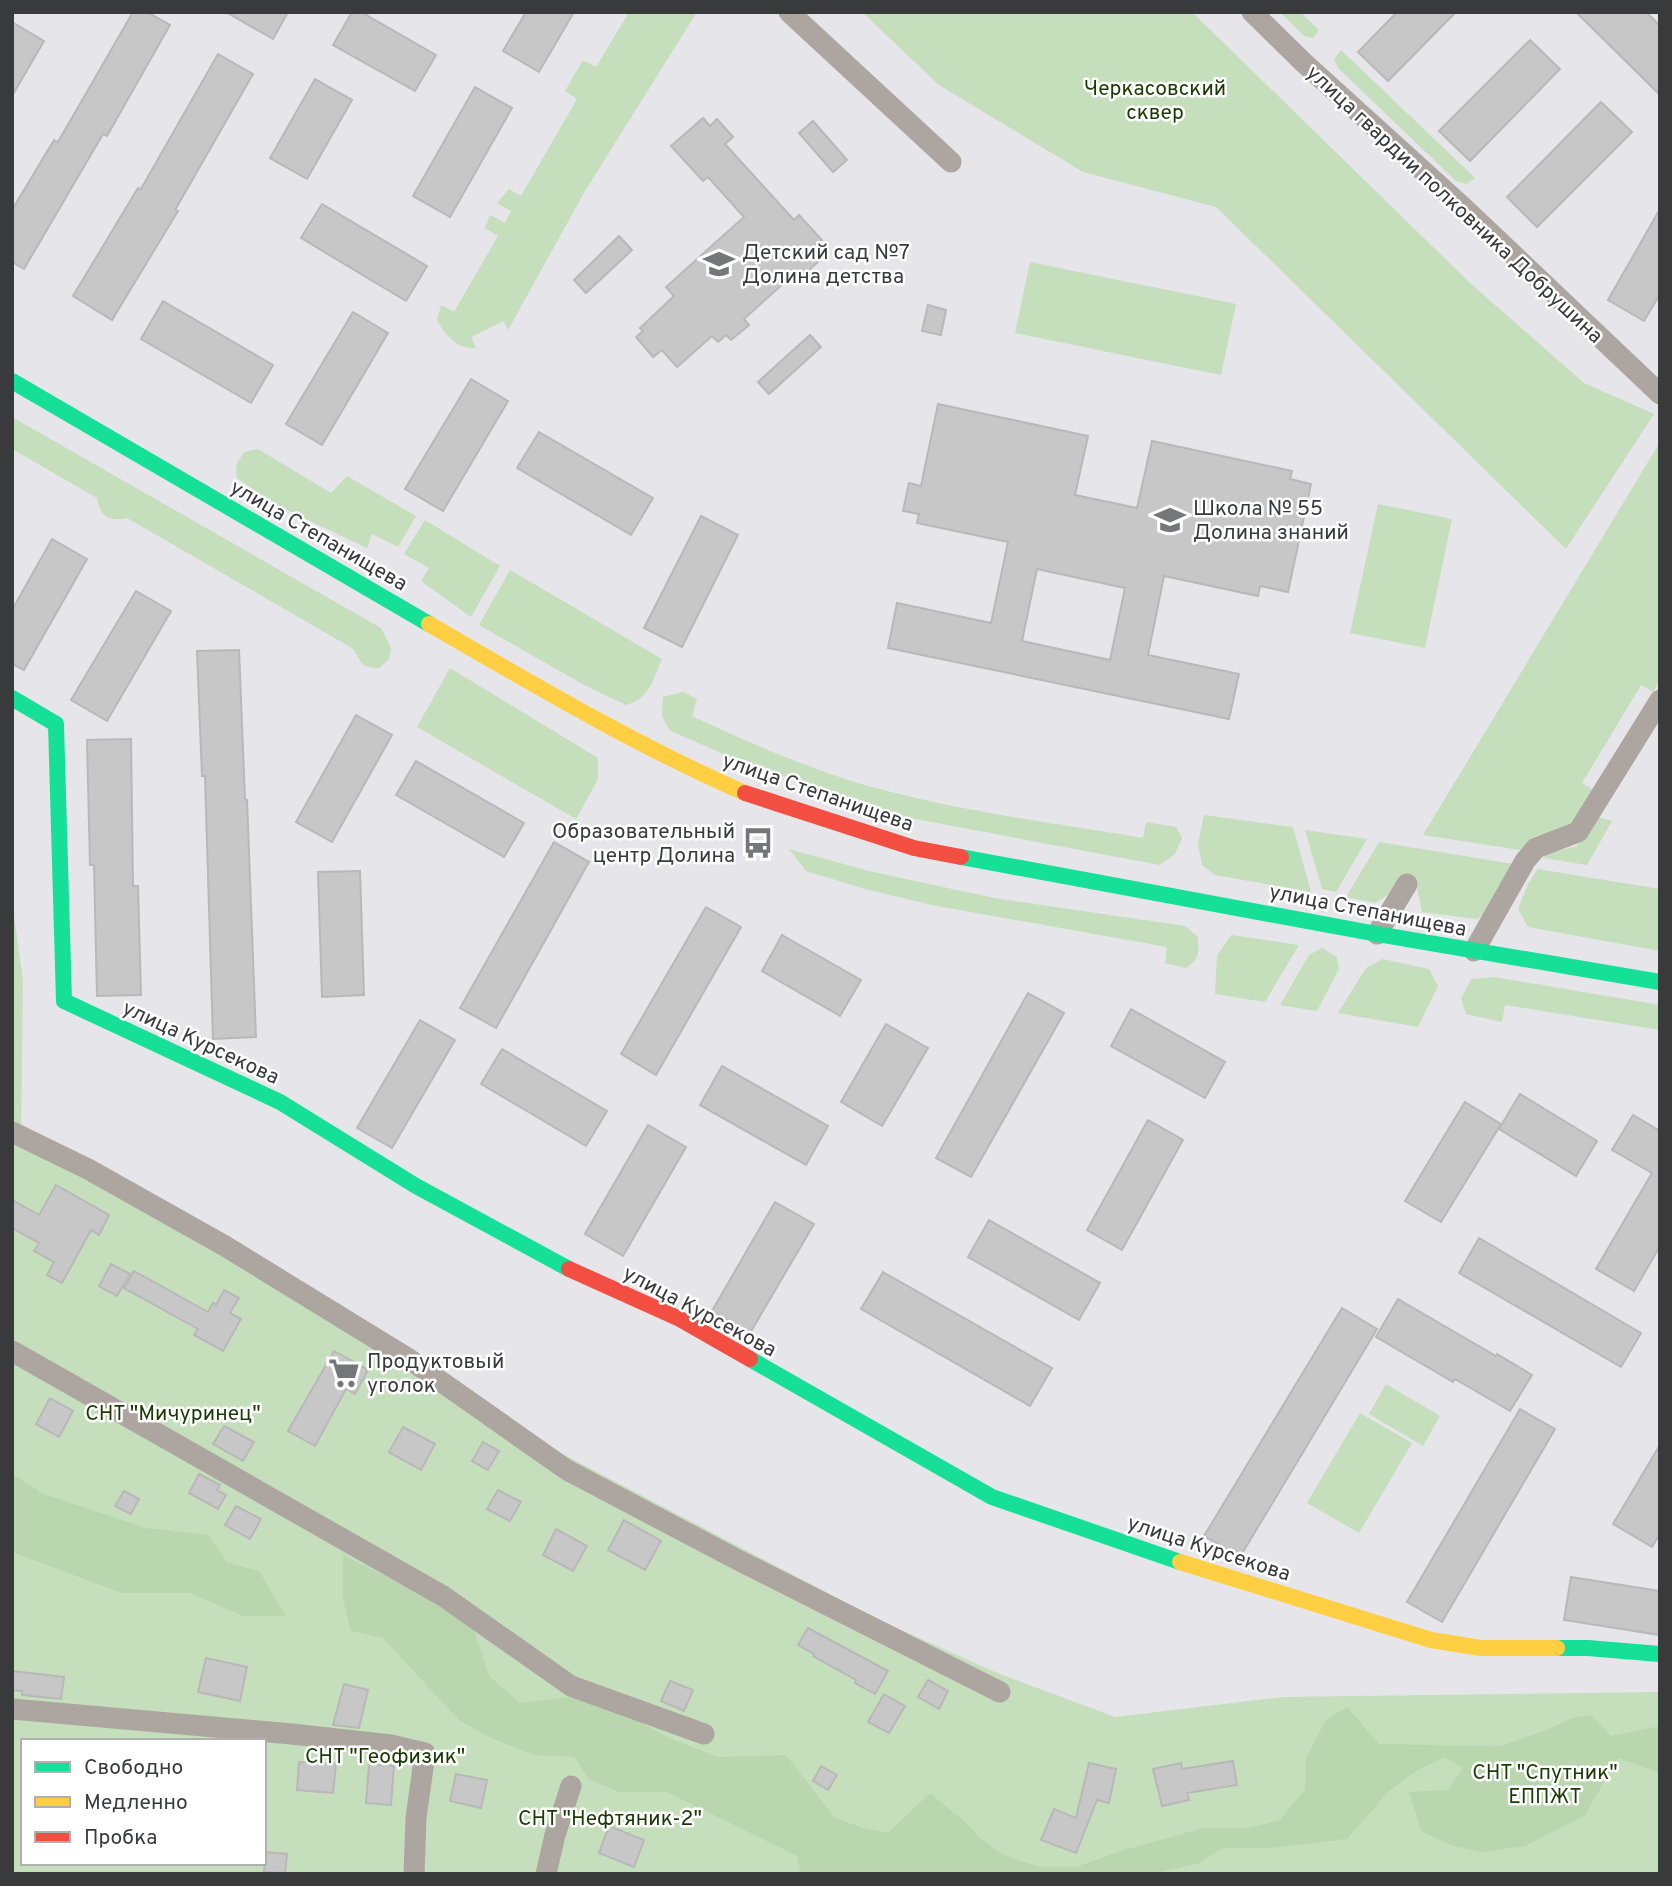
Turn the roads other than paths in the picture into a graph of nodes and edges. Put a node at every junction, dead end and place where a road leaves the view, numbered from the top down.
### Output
1 (789, 12) edge
2 (1252, 12) edge
3 (951, 162) dead end
4 (12, 381) edge
5 (1660, 394) edge
6 (12, 698) edge
7 (1660, 699) edge
8 (1407, 884) dead end
9 (1377, 934) junction
10 (1474, 951) junction
11 (1660, 982) edge
12 (12, 1132) edge
13 (12, 1351) edge
14 (1660, 1654) edge
15 (1000, 1692) dead end
16 (12, 1709) edge
17 (704, 1734) dead end
18 (571, 1786) dead end
19 (414, 1874) edge
20 (546, 1874) edge

1 - 3 street
2 - 5 street, улица гвардии полковника Добрушина
4 - 9 street, улица Степанищева
6 - 14 street, улица Курсекова
7 - 10 street
8 - 9 street
9 - 10 street, улица Степанищева
10 - 11 street, улица Степанищева
12 - 15 street
13 - 17 street
16 - 19 street
18 - 20 street

